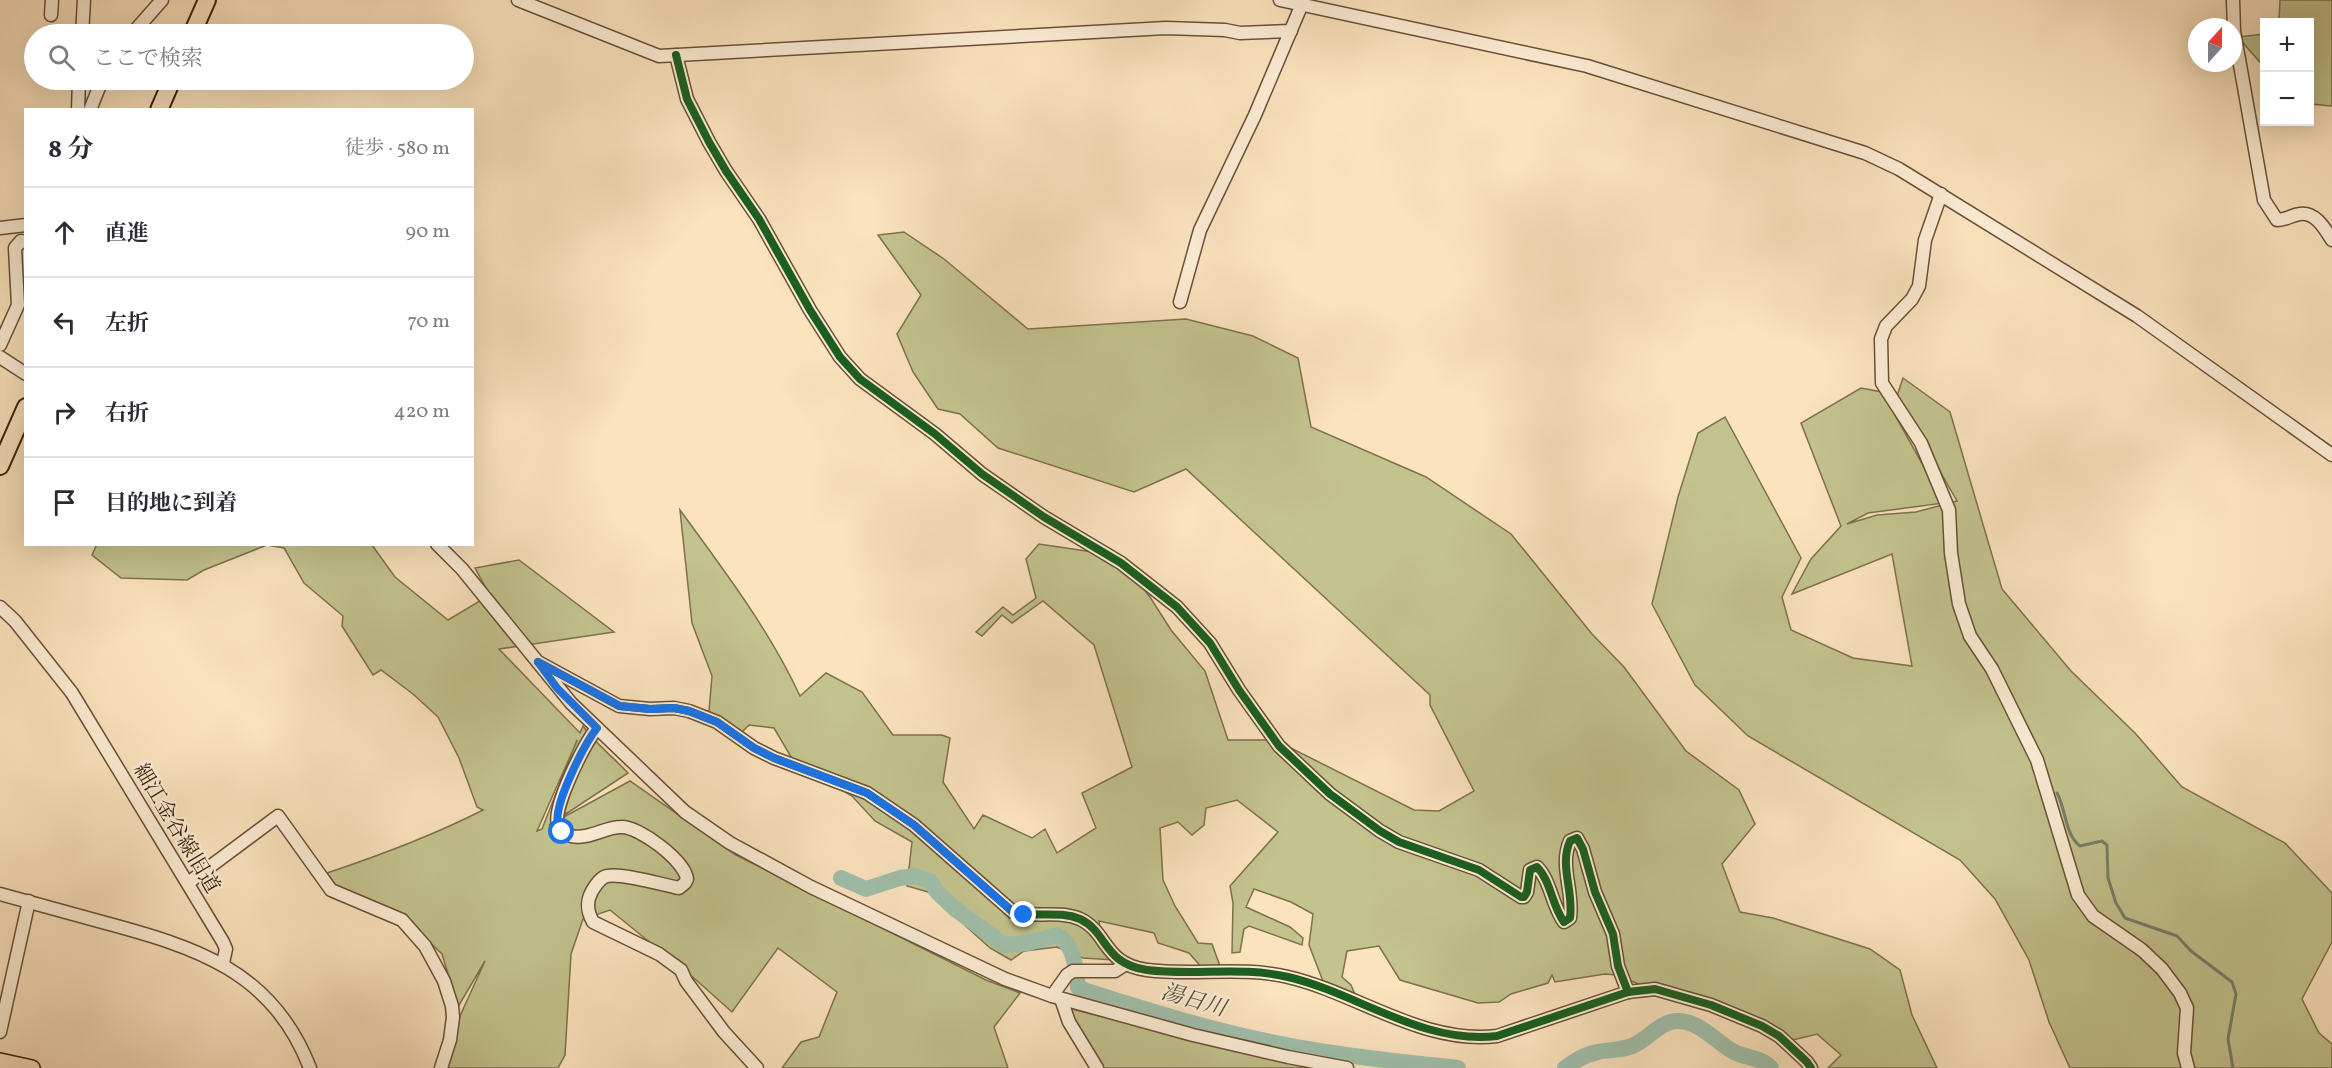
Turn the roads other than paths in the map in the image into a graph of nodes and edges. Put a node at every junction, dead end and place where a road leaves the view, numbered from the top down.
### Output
1 (52, 0) edge
2 (84, 0) edge
3 (162, 0) edge
4 (207, 0) edge
5 (518, 0) edge
6 (1280, 0) edge
7 (2233, 0) edge
8 (1302, 4) junction
9 (51, 15) dead end
10 (83, 24) edge
11 (141, 24) edge
12 (196, 24) edge
13 (1291, 31) junction
14 (676, 55) junction
15 (79, 90) edge
16 (98, 90) edge
17 (168, 90) edge
18 (78, 108) edge
19 (91, 108) edge
20 (160, 108) edge
21 (1941, 194) junction
22 (24, 225) edge
23 (0, 228) edge
24 (2332, 240) edge
25 (24, 242) edge
26 (1180, 302) dead end
27 (22, 308) edge
28 (0, 345) edge
29 (0, 357) edge
30 (24, 373) edge
31 (24, 411) edge
32 (2332, 454) edge
33 (0, 465) edge
34 (439, 546) edge
35 (0, 607) edge
36 (538, 662) junction
37 (597, 728) junction
38 (188, 883) junction
39 (0, 894) edge
40 (29, 901) junction
41 (223, 963) junction
42 (1126, 964) junction
43 (1628, 992) junction
44 (1057, 997) junction
45 (0, 1032) edge
46 (0, 1061) edge
47 (32, 1068) edge
48 (310, 1068) edge
49 (441, 1068) edge
50 (757, 1068) edge
51 (1097, 1068) edge
52 (1347, 1068) edge
53 (1811, 1068) edge
54 (2188, 1068) edge

1 - 9 street
2 - 10 street
3 - 11 street
4 - 12 highway
5 - 14 street
6 - 8 street
7 - 24 street
8 - 13 street
8 - 21 street
13 - 14 street
13 - 26 street
14 - 43 street
15 - 18 street
16 - 19 street
17 - 20 highway
21 - 32 street
21 - 54 street
22 - 23 street
25 - 27 street
27 - 28 street
29 - 30 street
31 - 33 highway
34 - 36 street
35 - 38 street, 細江金谷線旧道
36 - 37 street
36 - 42 street
37 - 44 street
37 - 50 street
38 - 41 street, 細江金谷線旧道
38 - 49 street
39 - 40 street
40 - 41 street
40 - 45 street
41 - 48 street
42 - 43 street
42 - 44 street
43 - 53 street
44 - 51 street
44 - 52 street
46 - 47 main road

